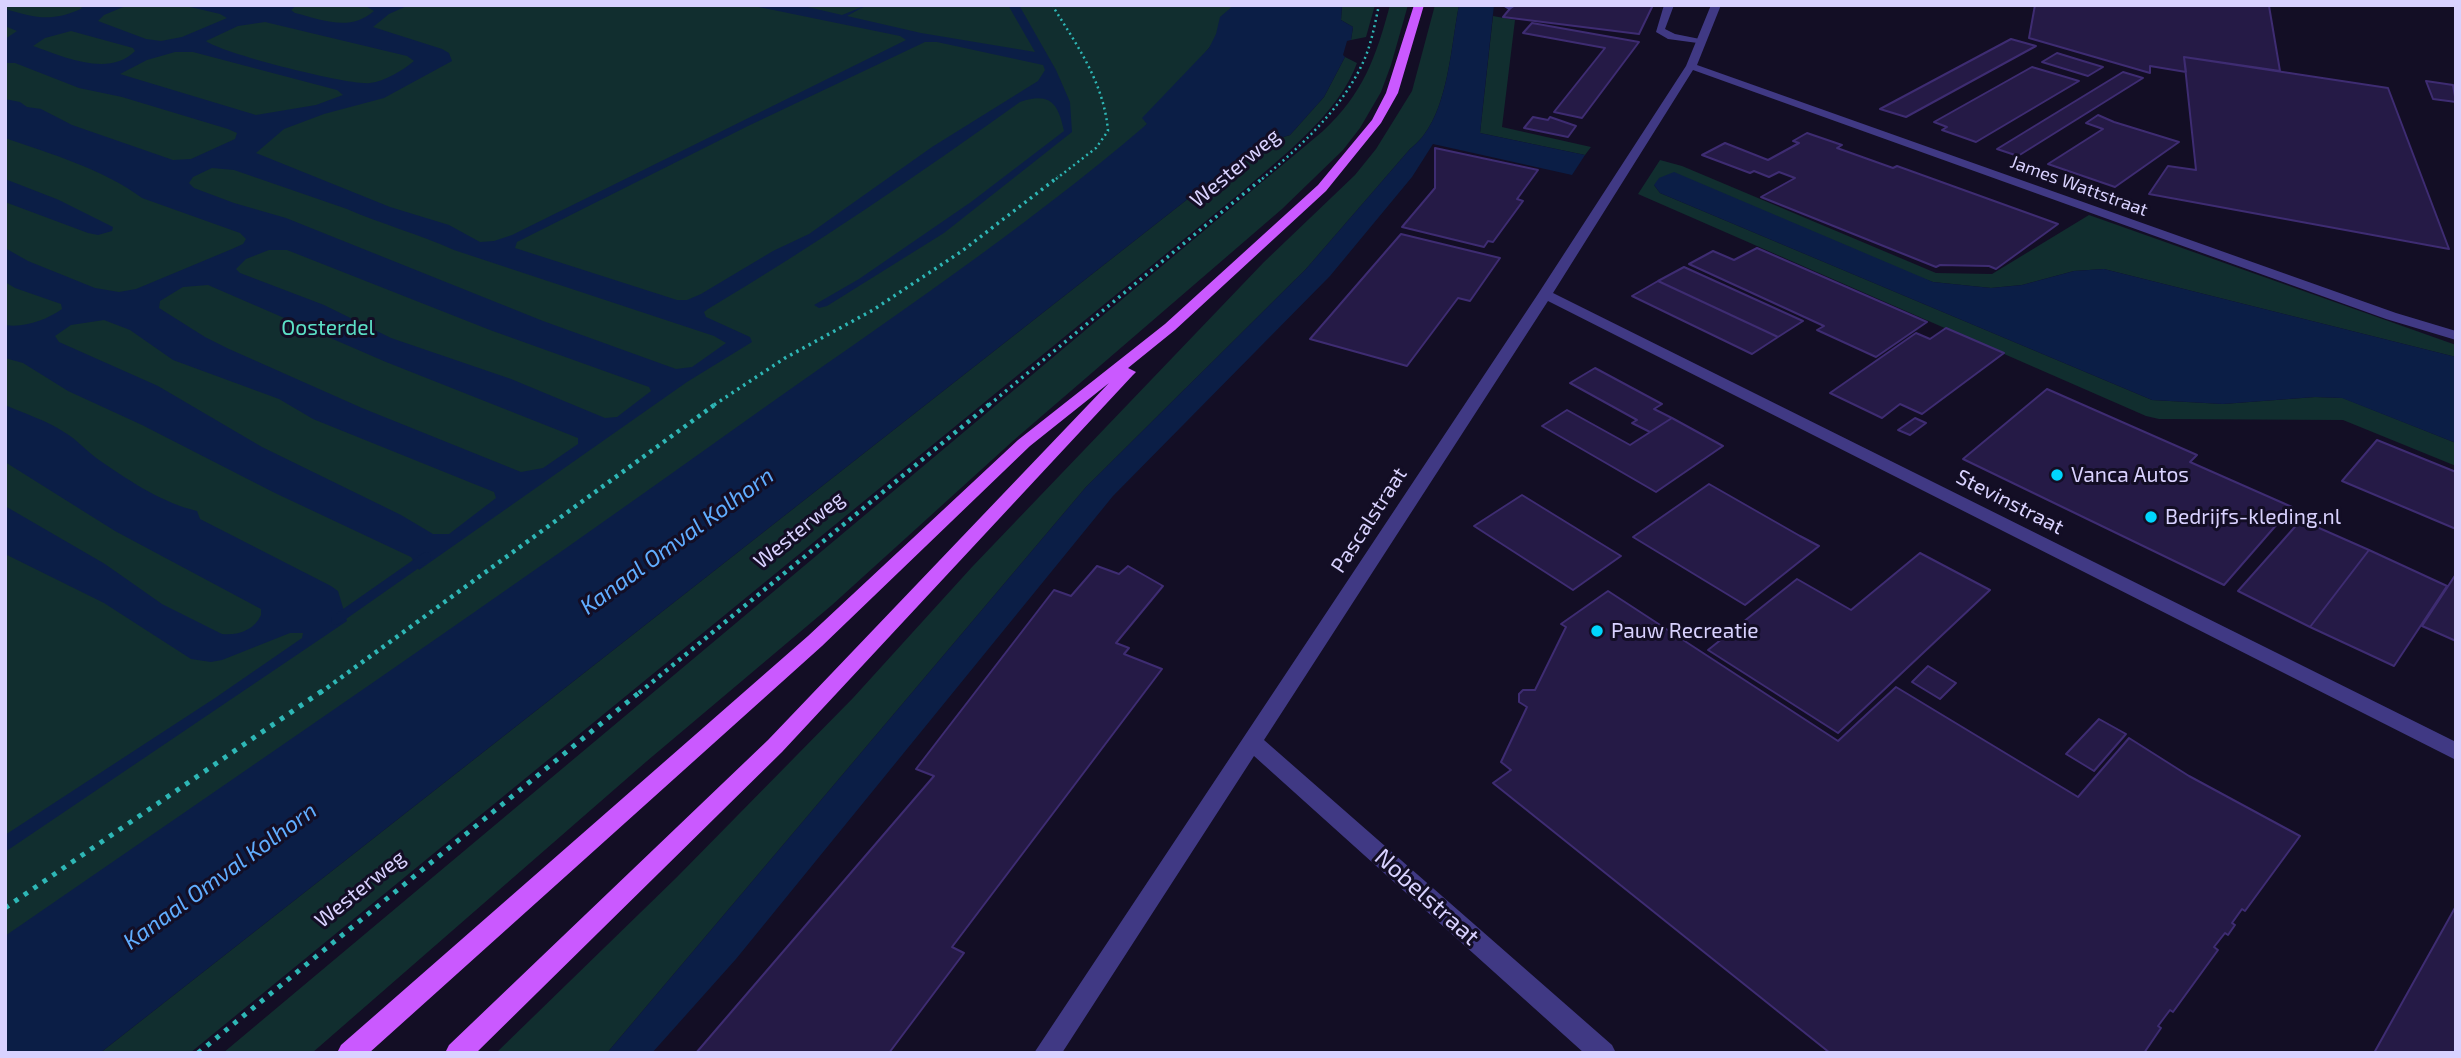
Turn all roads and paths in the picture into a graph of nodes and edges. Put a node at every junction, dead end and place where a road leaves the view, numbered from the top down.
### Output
1 (1052, 5) edge
2 (1379, 5) edge
3 (1419, 5) edge
4 (1669, 5) edge
5 (1716, 5) edge
6 (1700, 42) junction
7 (1691, 66) junction
8 (1545, 294) junction
9 (1170, 327) junction
10 (2456, 336) edge
11 (1251, 741) junction
12 (2456, 751) edge
13 (5, 908) edge
14 (198, 1053) edge
15 (350, 1053) edge
16 (458, 1053) edge
17 (1047, 1053) edge
18 (1602, 1053) edge

1 - 13 path
2 - 14 path, Westerweg
3 - 9 main road
4 - 6 street
5 - 6 street, Pascalstraat
6 - 7 street, Pascalstraat
7 - 8 street, Pascalstraat
7 - 10 street, James Wattstraat
8 - 11 street, Pascalstraat
8 - 12 street, Stevinstraat
9 - 15 main road
9 - 16 main road
11 - 17 street, Pascalstraat
11 - 18 street, Nobelstraat

